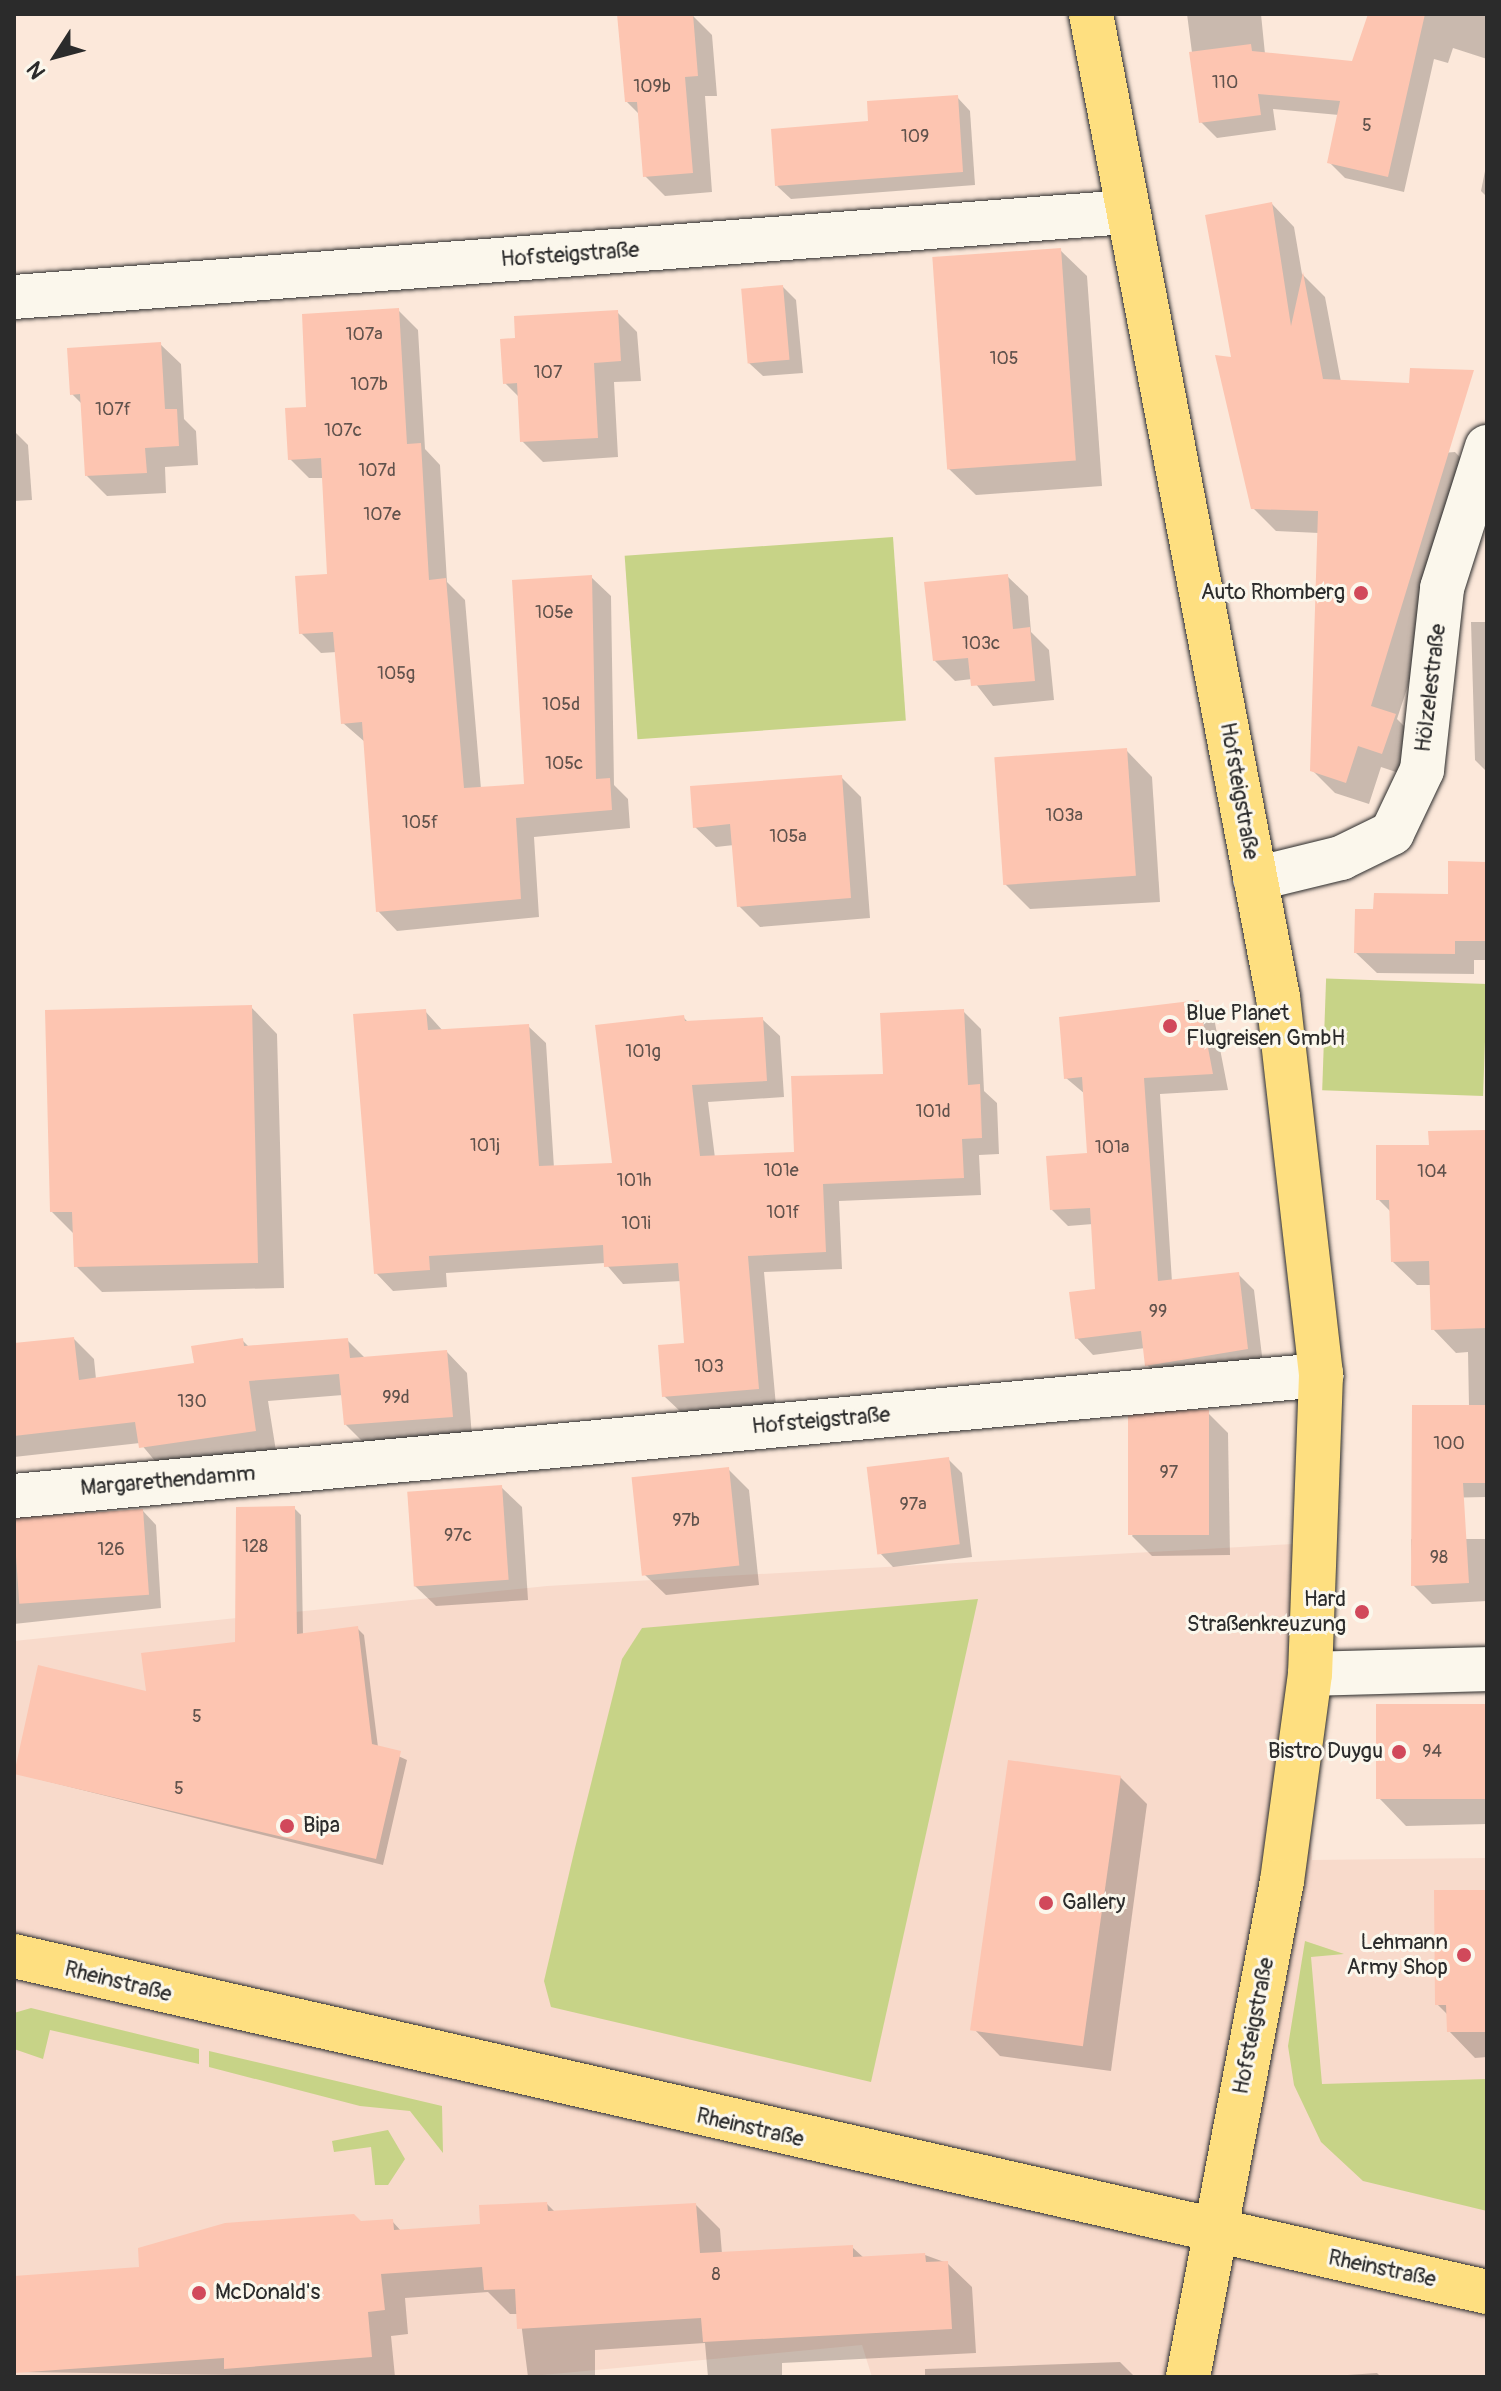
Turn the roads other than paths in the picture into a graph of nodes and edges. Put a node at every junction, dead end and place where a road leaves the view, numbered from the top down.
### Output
1 (1091, 14) edge
2 (1126, 212) junction
3 (14, 297) edge
4 (1487, 447) edge
5 (1255, 879) junction
6 (1321, 1375) junction
7 (321, 1466) joint
8 (14, 1496) edge
9 (1487, 1669) edge
10 (1310, 1674) junction
11 (14, 1956) edge
12 (1215, 2234) junction
13 (1487, 2292) edge
14 (1188, 2377) edge

1 - 2 main road, Hofsteigstraße
2 - 3 street, Hofsteigstraße
2 - 5 main road, Hofsteigstraße
4 - 5 street, Hölzelestraße
5 - 6 main road, Hofsteigstraße
6 - 7 street, Hofsteigstraße
6 - 10 main road, Hofsteigstraße
7 - 8 street, Margarethendamm
9 - 10 street
10 - 12 main road, Hofsteigstraße
11 - 12 main road, Rheinstraße
12 - 13 main road, Rheinstraße
12 - 14 main road, Hofsteigstraße

